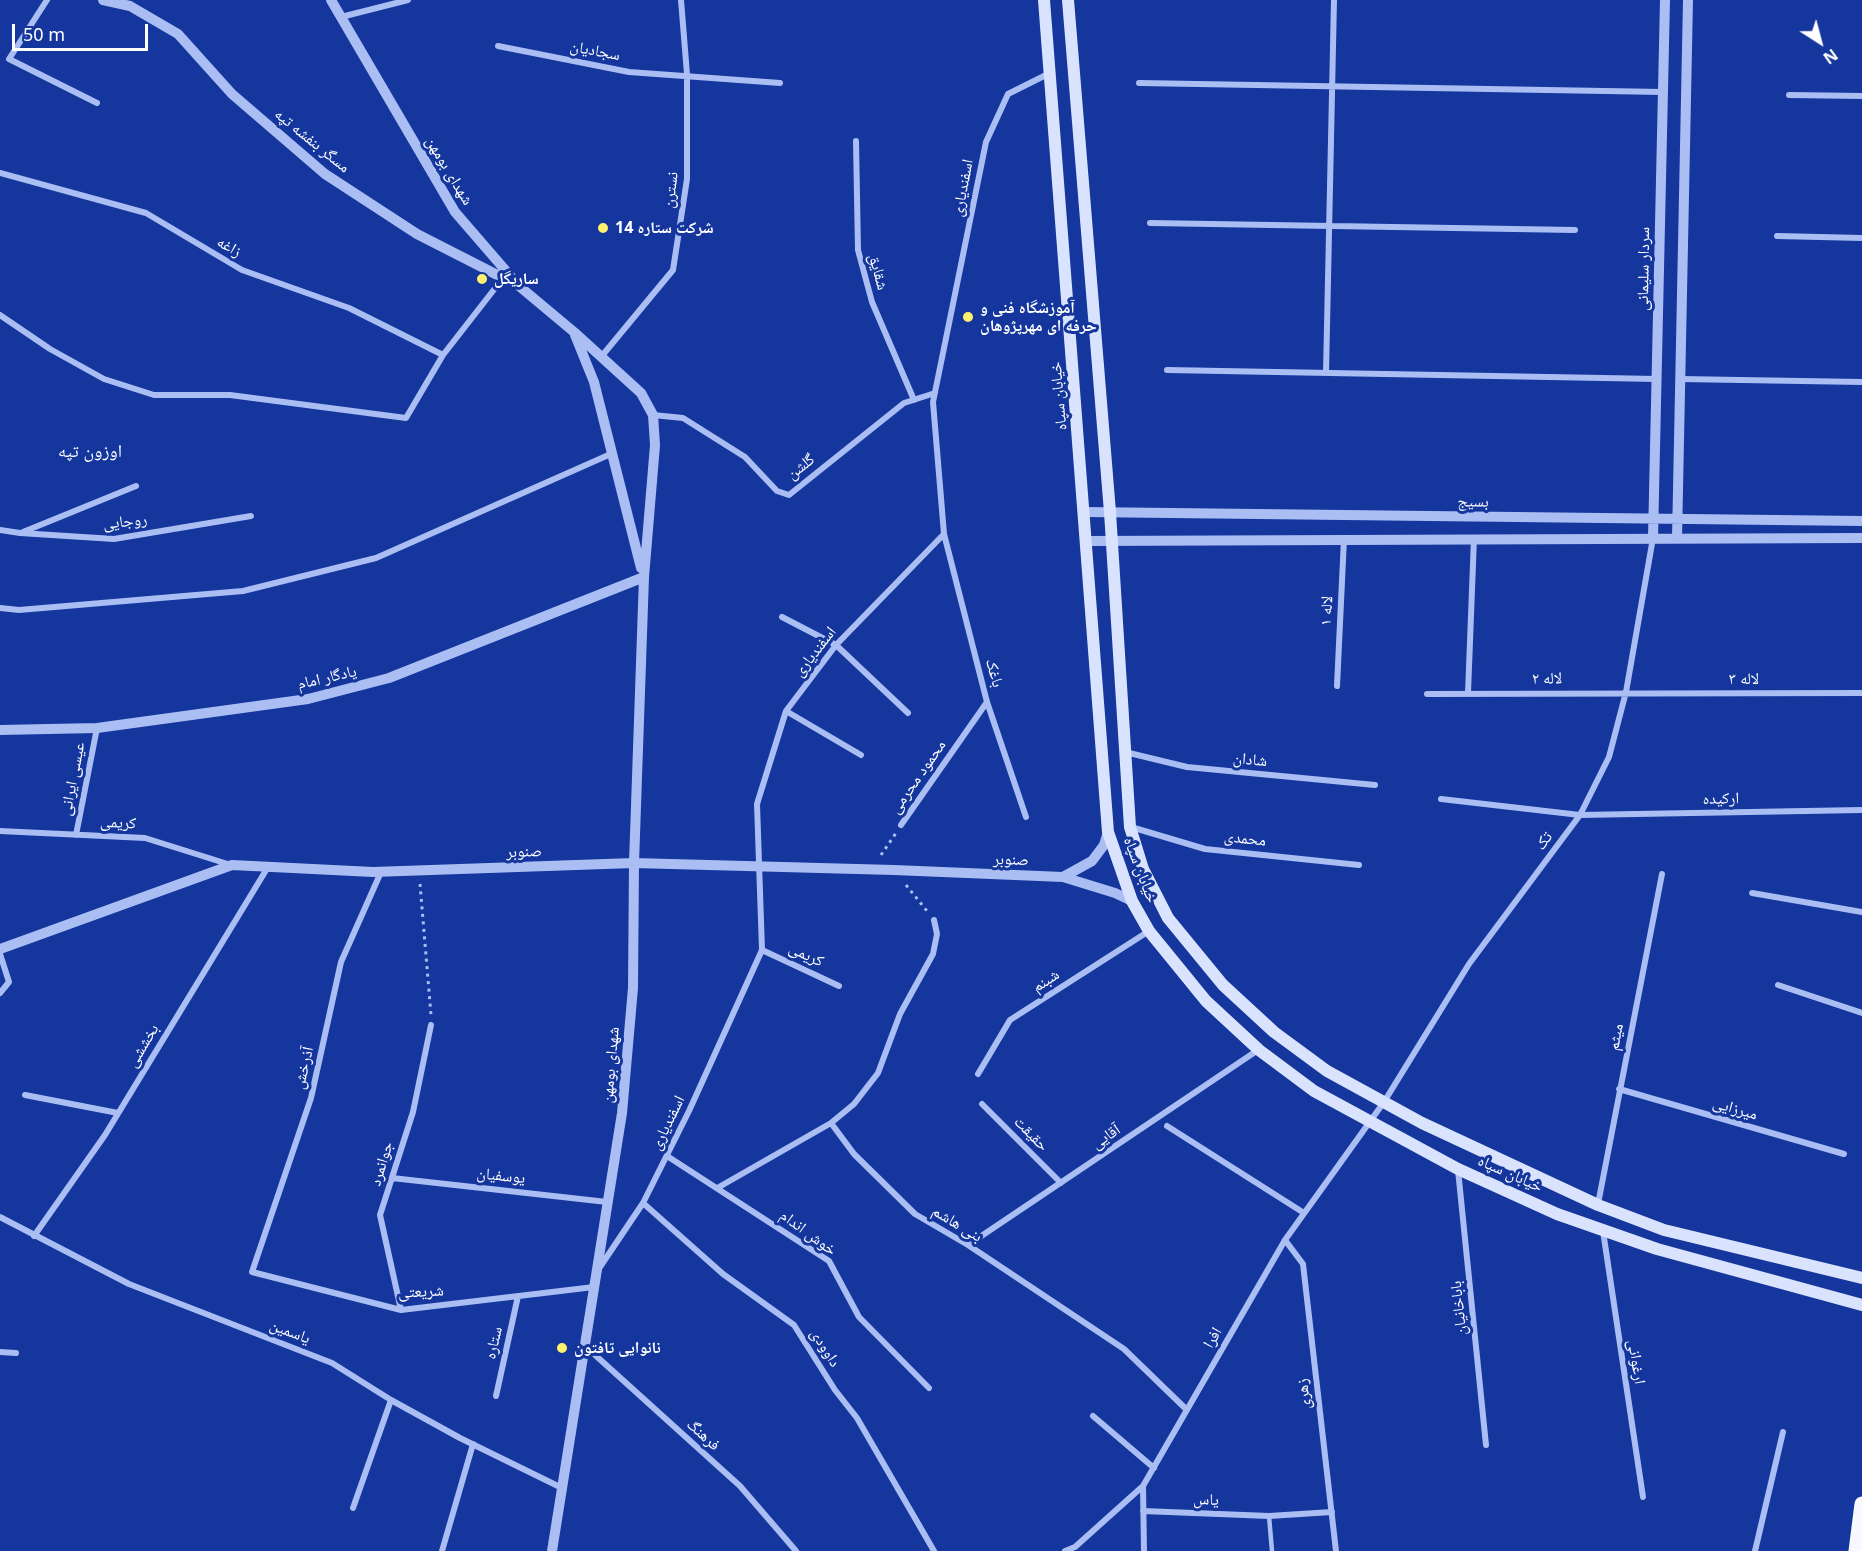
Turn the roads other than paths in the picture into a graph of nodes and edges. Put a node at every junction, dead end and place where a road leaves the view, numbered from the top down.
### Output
1 (47, 0) edge
2 (103, 0) edge
3 (331, 0) edge
4 (408, 0) edge
5 (681, 0) edge
6 (1044, 0) edge
7 (1068, 0) edge
8 (1334, 0) edge
9 (1665, 0) edge
10 (1688, 0) edge
11 (341, 17) junction
12 (498, 46) dead end
13 (687, 74) junction
14 (1050, 74) junction
15 (780, 83) dead end
16 (1139, 83) dead end
17 (1332, 86) junction
18 (1663, 92) junction
19 (1789, 95) dead end
20 (1862, 96) edge
21 (97, 103) dead end
22 (856, 141) dead end
23 (0, 173) edge
24 (1150, 223) dead end
25 (1329, 226) junction
26 (1575, 230) dead end
27 (1777, 236) dead end
28 (1862, 238) edge
29 (503, 278) junction
30 (519, 286) junction
31 (0, 315) edge
32 (574, 332) junction
33 (443, 355) junction
34 (601, 357) junction
35 (1167, 370) dead end
36 (1326, 373) junction
37 (1657, 379) junction
38 (1680, 379) junction
39 (1862, 382) edge
40 (935, 393) junction
41 (914, 400) junction
42 (653, 415) junction
43 (613, 452) junction
44 (136, 486) dead end
45 (1084, 512) junction
46 (1110, 512) junction
47 (251, 516) dead end
48 (1654, 519) junction
49 (1677, 520) junction
50 (1862, 521) edge
51 (0, 530) edge
52 (20, 533) junction
53 (944, 534) junction
54 (1344, 538) junction
55 (1474, 538) junction
56 (1653, 538) junction
57 (1677, 538) junction
58 (1862, 538) edge
59 (1111, 539) junction
60 (1088, 541) junction
61 (644, 577) junction
62 (0, 608) edge
63 (782, 617) dead end
64 (836, 645) junction
65 (1338, 686) dead end
66 (1626, 692) junction
67 (1468, 693) junction
68 (1862, 693) edge
69 (1427, 694) dead end
70 (987, 702) junction
71 (786, 711) junction
72 (909, 713) dead end
73 (97, 728) junction
74 (0, 730) edge
75 (1124, 752) junction
76 (861, 754) dead end
77 (1375, 785) dead end
78 (1441, 799) dead end
79 (1862, 810) edge
80 (1580, 815) junction
81 (1026, 817) dead end
82 (902, 825) road end
83 (1130, 827) junction
84 (0, 831) edge
85 (1108, 832) junction
86 (76, 835) junction
87 (634, 863) junction
88 (232, 865) junction
89 (1359, 865) dead end
90 (269, 867) junction
91 (759, 867) junction
92 (381, 872) junction
93 (1662, 874) dead end
94 (1063, 877) junction
95 (1752, 893) dead end
96 (1132, 902) junction
97 (1862, 912) edge
98 (934, 920) road end
99 (1149, 931) junction
100 (762, 950) junction
101 (0, 952) edge
102 (838, 986) dead end
103 (1778, 986) dead end
104 (0, 993) edge
105 (1862, 1013) edge
106 (431, 1025) road end
107 (1259, 1050) junction
108 (978, 1074) dead end
109 (1619, 1089) junction
110 (25, 1095) dead end
111 (1384, 1102) junction
112 (982, 1104) dead end
113 (118, 1113) junction
114 (1368, 1122) junction
115 (831, 1123) junction
116 (1167, 1126) dead end
117 (1844, 1154) dead end
118 (667, 1156) junction
119 (1458, 1169) junction
120 (392, 1178) junction
121 (1061, 1183) junction
122 (719, 1188) junction
123 (607, 1202) junction
124 (644, 1203) junction
125 (1598, 1205) junction
126 (1305, 1213) junction
127 (0, 1217) edge
128 (1603, 1230) junction
129 (34, 1236) junction
130 (1285, 1240) junction
131 (968, 1245) junction
132 (252, 1272) joint
133 (596, 1272) junction
134 (1862, 1278) edge
135 (594, 1287) junction
136 (518, 1296) junction
137 (1862, 1305) edge
138 (401, 1310) junction
139 (585, 1345) junction
140 (0, 1352) edge
141 (16, 1353) dead end
142 (929, 1388) dead end
143 (496, 1396) dead end
144 (391, 1400) junction
145 (1187, 1410) junction
146 (1093, 1416) dead end
147 (1783, 1432) dead end
148 (473, 1444) junction
149 (1486, 1445) dead end
150 (1154, 1468) junction
151 (1143, 1486) junction
152 (562, 1488) junction
153 (1643, 1497) dead end
154 (1862, 1504) edge
155 (353, 1508) dead end
156 (1143, 1511) junction
157 (1332, 1512) junction
158 (1269, 1516) junction
159 (1861, 1527) edge
160 (442, 1551) edge
161 (552, 1551) edge
162 (796, 1551) edge
163 (934, 1551) edge
164 (1065, 1551) edge
165 (1144, 1551) edge
166 (1272, 1551) edge
167 (1336, 1551) edge
168 (1755, 1551) edge
169 (1856, 1551) edge

1 - 21 street
2 - 29 street, مسگر بنفشه تپه
3 - 11 street, شهدای بومهن
4 - 11 street
5 - 13 street, نسترن
6 - 14 main road, خیابان سپاه
7 - 46 main road, خیابان سپاه
8 - 17 street
9 - 18 street, سردار سلیمانی
10 - 38 street
11 - 30 street, شهدای بومهن
12 - 13 street, سجادیان
13 - 15 street, سجادیان
13 - 34 street, نسترن
14 - 40 street, اسفندیاری
14 - 45 main road, خیابان سپاه
16 - 17 street
17 - 18 street
17 - 25 street
18 - 37 street, سردار سلیمانی
19 - 20 street
22 - 41 street, شقایق
23 - 33 street, زاغه
24 - 25 street
25 - 26 street
25 - 36 street
27 - 28 street
29 - 30 street, مسگر بنفشه تپه
29 - 33 street
30 - 32 street, شهدای بومهن
31 - 33 street
32 - 34 street, شهدای بومهن
32 - 43 street
34 - 42 street, شهدای بومهن
35 - 36 street
36 - 37 street
37 - 48 street, سردار سلیمانی
38 - 39 street
38 - 49 street
40 - 41 street, گلشن
40 - 53 street, اسفندیاری
41 - 42 street, گلشن
42 - 61 street
43 - 61 street
43 - 62 street
44 - 52 street
45 - 46 street, بسیج
45 - 60 main road, خیابان سپاه
46 - 48 street, بسیج
46 - 59 main road, خیابان سپاه
47 - 52 street, روجایی
48 - 49 street, بسیج
48 - 56 street, سردار سلیمانی
49 - 50 street, بسیج
49 - 57 street
51 - 52 street, روجایی
53 - 64 street, اسفندیاری
53 - 70 street, باغک
54 - 55 street
54 - 59 street
54 - 65 street, لاله ۱
55 - 56 street
55 - 67 street
56 - 57 street
56 - 66 street, تک
57 - 58 street
59 - 60 street
59 - 75 main road, خیابان سپاه
60 - 85 main road, خیابان سپاه
61 - 73 street, یادگار امام
61 - 87 street, شهدای بومهن
63 - 64 street
64 - 71 street, اسفندیاری
64 - 72 street
66 - 67 street, لاله ۲
66 - 68 street, لاله ۳
66 - 80 street, تک
67 - 69 street, لاله ۲
70 - 81 street, باغک
70 - 82 street, محمود محرمی
71 - 76 street
71 - 91 street, اسفندیاری
73 - 74 street, یادگار امام
73 - 86 street, عیسی ایرانی
75 - 77 street, شادان
75 - 83 main road, خیابان سپاه
78 - 80 street, ارکیده
79 - 80 street, ارکیده
80 - 111 street, تک
83 - 89 street, محمدی
83 - 111 main road, خیابان سپاه
84 - 86 street, کریمی
85 - 94 street
85 - 96 main road, خیابان سپاه
86 - 88 street, کریمی
87 - 91 street, صنوبر
87 - 92 street, صنوبر
87 - 123 street, شهدای بومهن
88 - 90 street, صنوبر
88 - 101 street, صنوبر
90 - 92 street, صنوبر
90 - 113 street, بخششی
91 - 94 street, صنوبر
91 - 100 street, اسفندیاری
92 - 132 street, آذرخش
93 - 109 street, میثم
94 - 96 street, صنوبر
95 - 97 street
96 - 99 main road, خیابان سپاه
98 - 115 street
99 - 107 main road, خیابان سپاه
99 - 108 street, شبنم
100 - 102 street, کریمی
100 - 118 street, اسفندیاری
101 - 104 street
103 - 105 street
106 - 120 street, جوانمرد
107 - 114 main road, خیابان سپاه
107 - 121 street, آقایی
109 - 117 street, میرزایی
109 - 125 street, میثم
110 - 113 street
111 - 114 street, تک
111 - 125 main road, خیابان سپاه
112 - 121 street, حقیقت
113 - 129 street, بخششی
114 - 119 main road, خیابان سپاه
114 - 126 street, افرا
115 - 122 street
115 - 131 street, بنی هاشم
116 - 126 street
118 - 122 street, خوش اندام
118 - 124 street, اسفندیاری
119 - 128 main road, خیابان سپاه
119 - 149 street, باباخانیان
120 - 123 street, یوسفیان
120 - 138 street, جوانمرد
121 - 131 street, آقایی
122 - 142 street, خوش اندام
123 - 133 street, شهدای بومهن
124 - 133 street, اسفندیاری
124 - 163 street, داوودی
125 - 134 main road, خیابان سپاه
126 - 130 street, افرا
127 - 129 street, یاسمین
128 - 137 main road, خیابان سپاه
128 - 153 street, ارغوانی
129 - 144 street, یاسمین
130 - 145 street, افرا
130 - 157 street, زهری
131 - 145 street, بنی هاشم
132 - 138 street, شریعتی
133 - 135 street, شهدای بومهن
135 - 136 street, شریعتی
135 - 139 street, شهدای بومهن
136 - 138 street, شریعتی
136 - 143 street, ستاره
139 - 152 street, شهدای بومهن
139 - 162 street, فرهنگ
140 - 141 street
144 - 148 street, یاسمین
144 - 155 street
145 - 150 street, افرا
146 - 150 street
147 - 168 street
148 - 152 street, یاسمین
148 - 160 street
150 - 151 street, افرا
151 - 156 street
151 - 164 street, افرا
152 - 161 street, شهدای بومهن
154 - 159 main road
156 - 158 street, یاس
156 - 165 street
157 - 158 street, یاس
157 - 167 street, زهری
158 - 166 lane
159 - 169 main road

